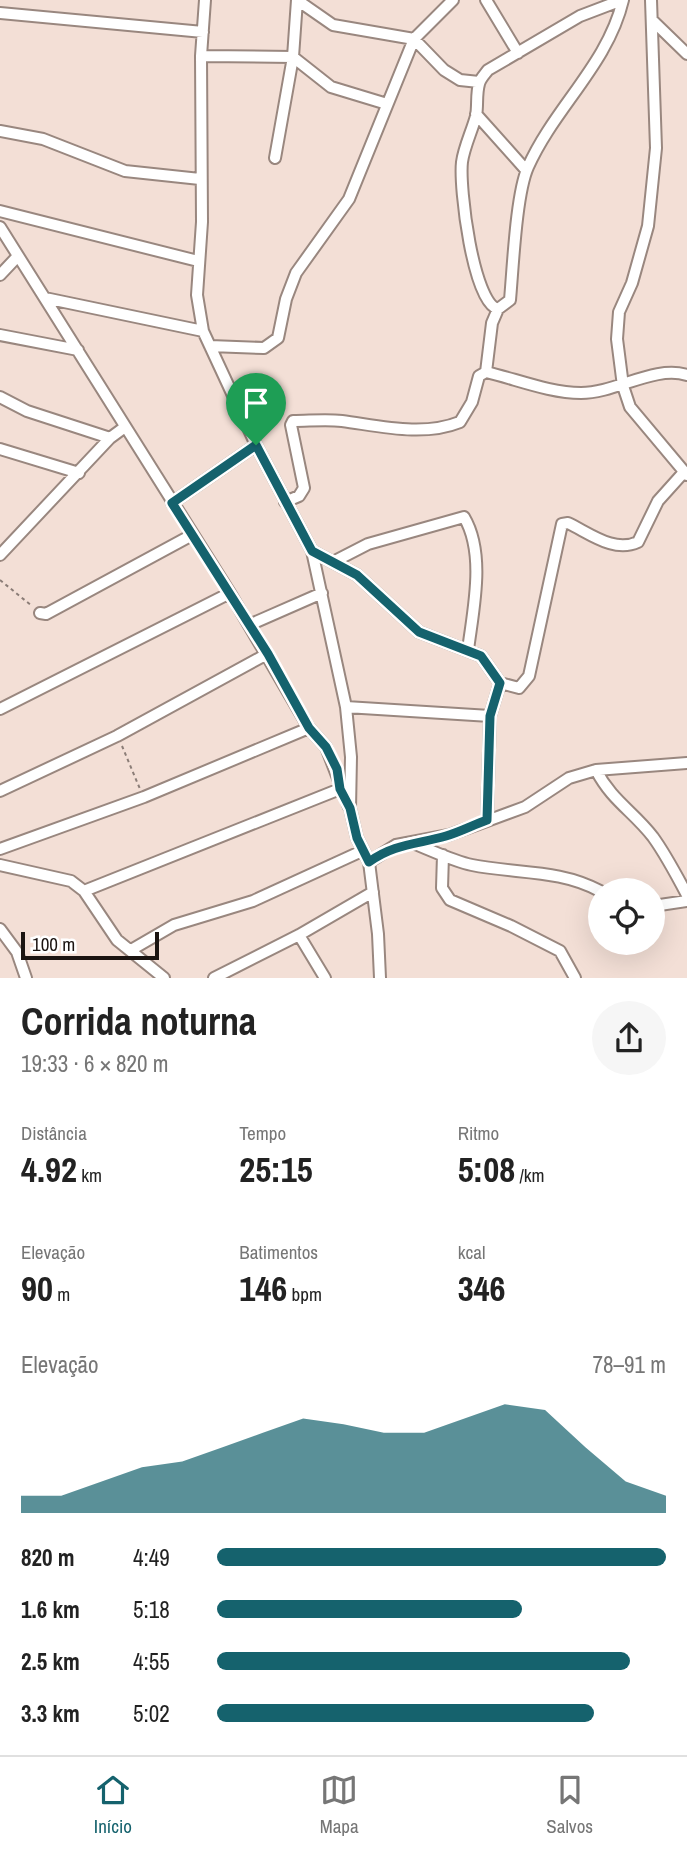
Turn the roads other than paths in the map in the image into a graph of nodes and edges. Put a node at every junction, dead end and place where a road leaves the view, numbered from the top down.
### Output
1 (6, 0) edge
2 (205, 0) edge
3 (453, 0) edge
4 (486, 0) edge
5 (622, 0) edge
6 (651, 0) edge
7 (3, 13) edge
8 (652, 20) junction
9 (203, 32) junction
10 (414, 39) junction
11 (518, 53) junction
12 (687, 54) edge
13 (201, 56) junction
14 (293, 57) junction
15 (479, 82) junction
16 (387, 104) junction
17 (476, 114) junction
18 (0, 131) edge
19 (275, 158) dead end
20 (526, 170) junction
21 (200, 179) junction
22 (0, 211) edge
23 (0, 227) edge
24 (17, 257) junction
25 (198, 261) junction
26 (0, 275) edge
27 (45, 298) junction
28 (498, 309) junction
29 (202, 331) junction
30 (0, 335) edge
31 (209, 346) junction
32 (78, 350) junction
33 (486, 372) junction
34 (687, 375) edge
35 (623, 386) junction
36 (0, 397) edge
37 (125, 428) junction
38 (110, 438) junction
39 (256, 445) junction
40 (0, 449) edge
41 (79, 473) junction
42 (686, 473) edge
43 (285, 502) junction
44 (172, 503) junction
45 (192, 535) junction
46 (0, 536) edge
47 (4, 551) edge
48 (312, 551) junction
49 (333, 562) junction
50 (230, 593) junction
51 (322, 593) junction
52 (40, 613) road end
53 (250, 625) junction
54 (468, 650) junction
55 (268, 654) junction
56 (500, 683) junction
57 (346, 707) junction
58 (0, 709) edge
59 (490, 716) junction
60 (309, 728) junction
61 (687, 763) edge
62 (596, 770) junction
63 (340, 789) junction
64 (0, 791) edge
65 (350, 808) junction
66 (487, 820) junction
67 (415, 844) junction
68 (0, 849) edge
69 (362, 851) junction
70 (443, 855) junction
71 (1, 862) edge
72 (369, 862) junction
73 (588, 885) edge
74 (84, 891) junction
75 (373, 892) junction
76 (687, 895) edge
77 (687, 901) edge
78 (665, 904) edge
79 (0, 929) edge
80 (299, 935) junction
81 (131, 950) junction
82 (26, 978) edge
83 (164, 978) edge
84 (214, 978) edge
85 (325, 978) edge
86 (380, 978) edge
87 (575, 978) edge

1 - 7 street
2 - 9 street
3 - 10 street
4 - 11 street
5 - 11 street
5 - 20 street
6 - 8 street
7 - 9 street
8 - 12 street
8 - 35 street
9 - 13 street
10 - 14 street
10 - 15 street
10 - 16 street
11 - 15 street
13 - 14 street
13 - 21 street
14 - 16 street
14 - 19 street
15 - 17 street
16 - 31 street
17 - 20 street
17 - 28 street
18 - 21 street
20 - 28 street
21 - 25 street
22 - 25 street
23 - 24 street
24 - 26 street
24 - 27 street
25 - 29 street
27 - 29 street
27 - 32 street
28 - 33 street
29 - 31 street
30 - 32 street
31 - 39 street
32 - 37 street
33 - 35 street
33 - 43 street
34 - 35 street
35 - 42 street
36 - 38 street
37 - 38 street
37 - 44 street
38 - 41 street
39 - 43 street
39 - 44 street
40 - 41 street
41 - 47 street
42 - 56 street
43 - 48 street
44 - 45 street
45 - 50 street
45 - 52 street
46 - 47 street
48 - 49 street
48 - 51 street
49 - 54 street
49 - 54 street
50 - 53 street
50 - 58 street
51 - 53 street
51 - 57 street
53 - 55 street
54 - 56 street
55 - 60 street
55 - 64 street
56 - 59 street
57 - 59 street
57 - 65 street
59 - 66 street
60 - 63 street
60 - 68 street
61 - 62 street
62 - 66 street
62 - 76 street
63 - 65 street
63 - 74 street
65 - 69 street
66 - 67 street
67 - 70 street
67 - 72 street
69 - 72 street
69 - 81 street
70 - 73 street
70 - 87 street
71 - 74 street
72 - 75 street
74 - 81 street
75 - 80 street
75 - 86 street
77 - 78 street
79 - 82 street
80 - 84 street
80 - 85 street
81 - 83 street

